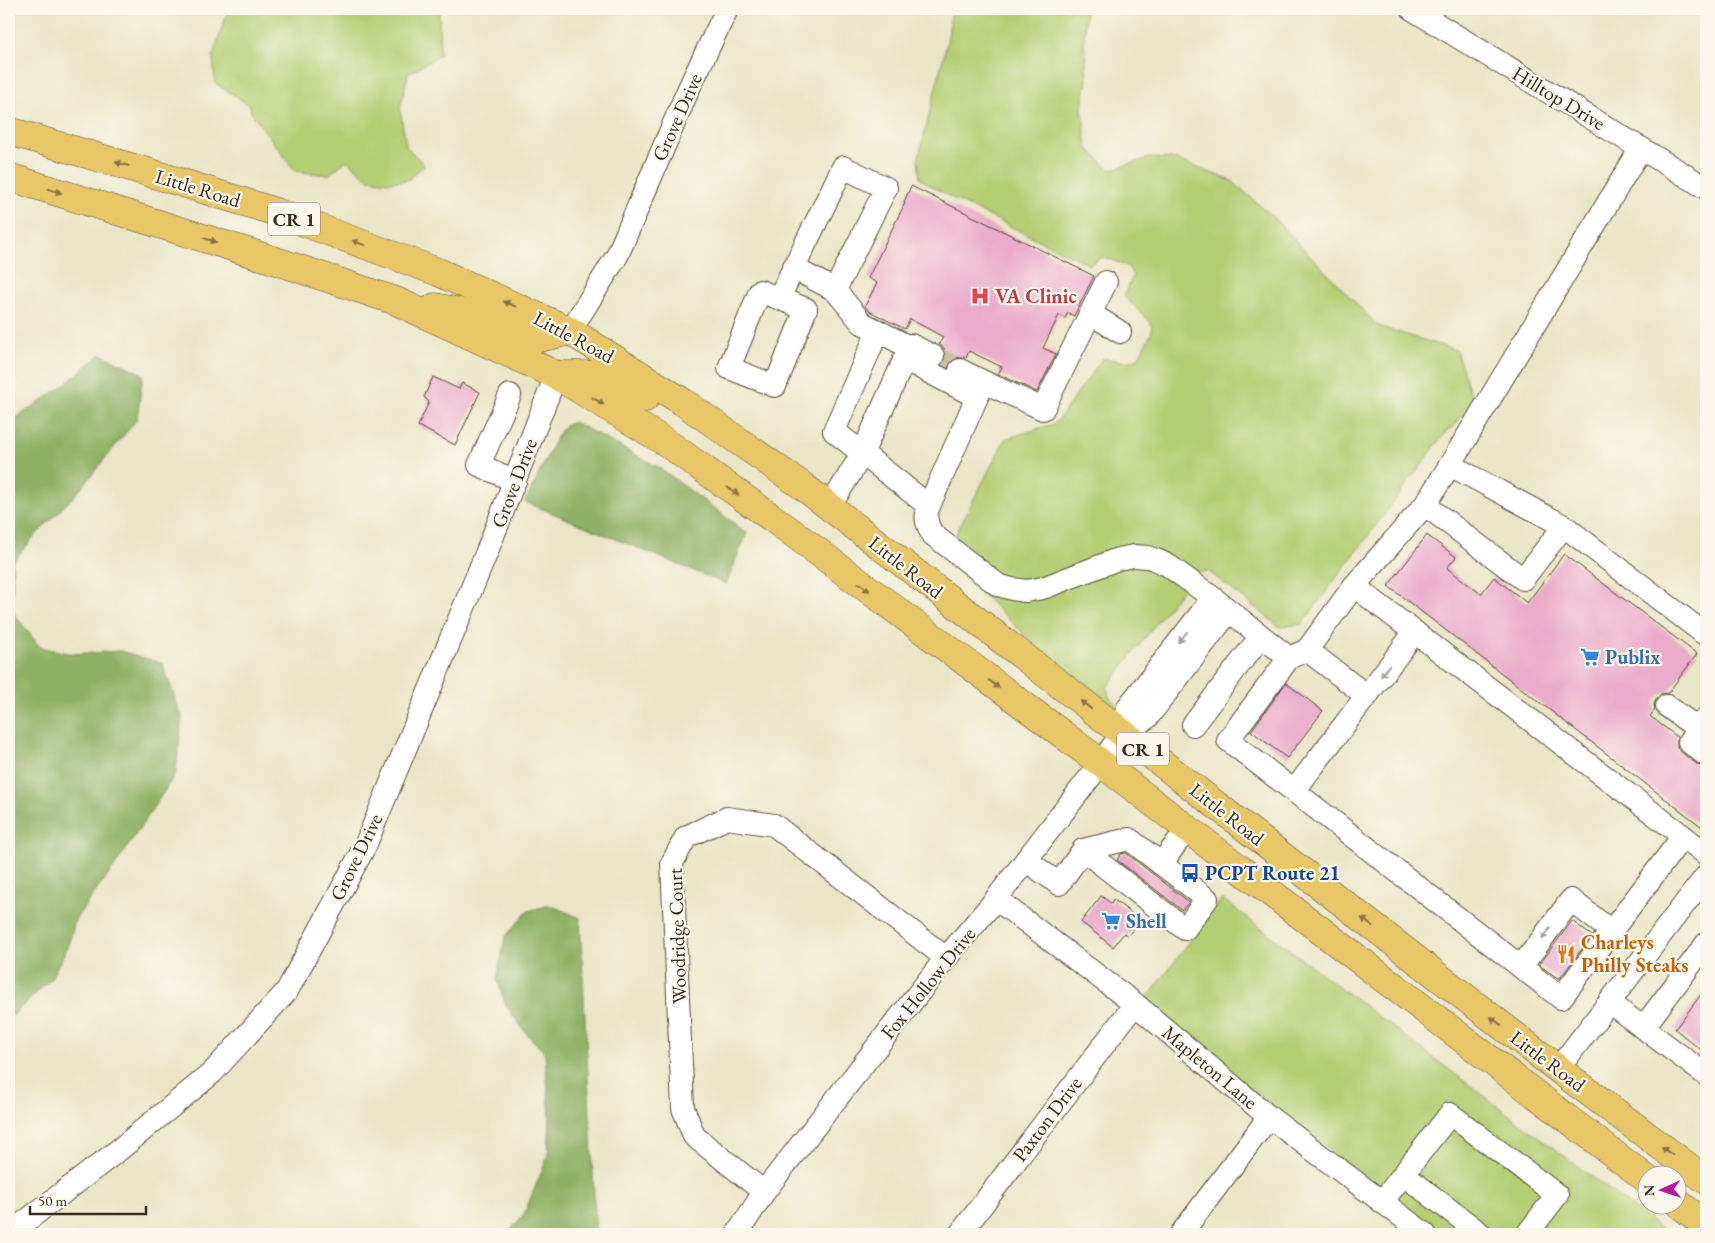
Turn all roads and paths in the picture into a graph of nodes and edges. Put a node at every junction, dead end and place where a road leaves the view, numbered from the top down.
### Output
1 (727, 9) edge
2 (1412, 9) edge
3 (9, 131) edge
4 (1641, 148) junction
5 (9, 177) edge
6 (1706, 188) edge
7 (793, 268) junction
8 (1106, 282) dead end
9 (835, 290) junction
10 (779, 298) dead end
11 (396, 301) junction
12 (1091, 314) junction
13 (570, 331) junction
14 (878, 331) junction
15 (1120, 332) dead end
16 (908, 350) junction
17 (933, 356) tunnel mouth
18 (960, 370) tunnel mouth
19 (556, 375) junction
20 (981, 389) junction
21 (510, 395) dead end
22 (744, 445) junction
23 (862, 454) junction
24 (1450, 465) junction
25 (514, 481) junction
26 (1425, 505) junction
27 (929, 506) junction
28 (829, 508) junction
29 (1564, 526) junction
30 (1354, 586) junction
31 (1221, 604) junction
32 (1415, 632) junction
33 (1706, 635) edge
34 (1261, 636) junction
35 (1298, 654) junction
36 (1367, 696) junction
37 (1668, 706) dead end
38 (1702, 724) edge
39 (1193, 725) dead end
40 (1122, 733) junction
41 (1706, 755) edge
42 (1101, 763) junction
43 (1294, 791) junction
44 (1187, 829) junction
45 (1683, 836) junction
46 (1083, 850) junction
47 (1706, 854) edge
48 (1026, 860) junction
49 (1162, 864) junction
50 (1706, 876) edge
51 (996, 899) junction
52 (1612, 931) junction
53 (1706, 944) edge
54 (946, 958) junction
55 (1521, 968) junction
56 (1610, 1003) junction
57 (1135, 1004) junction
58 (1643, 1028) junction
59 (1558, 1069) junction
60 (1706, 1076) edge
61 (1269, 1117) junction
62 (1638, 1172) edge
63 (1404, 1175) junction
64 (1706, 1180) edge
65 (764, 1192) junction
66 (1382, 1202) junction
67 (1688, 1211) edge
68 (1706, 1225) edge
69 (9, 1234) edge
70 (737, 1234) edge
71 (960, 1234) edge
72 (1181, 1234) edge
73 (1425, 1234) edge
74 (1482, 1234) edge
75 (1527, 1234) edge

1 - 13 street, Grove Drive
2 - 4 street, Hilltop Drive
13 -> 3 main road, Little Road / CR 1
4 - 6 street, Hilltop Drive
4 - 24 street
5 -> 11 main road, Little Road / CR 1
7 - 9 street
7 - 9 street
7 - 10 street
8 - 12 street
9 - 14 street
11 - 13 main road
11 - 19 main road, Little Road / CR 1
12 - 15 street
12 - 20 street
13 - 22 main road, Little Road / CR 1
14 - 16 street
14 - 23 street
16 - 17 street
16 - 20 street
16 - 23 street
18 - 20 street
19 - 22 main road
19 - 25 street, Grove Drive
19 -> 42 main road, Little Road / CR 1
20 - 27 street
21 - 25 street
22 - 28 main road, Little Road / CR 1
23 - 27 street
23 - 28 street
24 - 26 street
24 - 29 street
25 - 69 street, Grove Drive
26 - 29 street
26 - 30 street
27 - 31 street
40 -> 28 main road, Little Road / CR 1
29 - 33 street
30 - 32 street
30 - 35 street
31 - 34 street
31 - 40 street
32 -> 36 street
32 - 45 street
34 - 35 street
34 - 39 street
35 - 36 street
35 - 43 street
36 - 43 street
37 - 38 street
38 - 41 street
40 - 42 street, Fox Hollow Drive
59 -> 40 main road, Little Road / CR 1
42 - 44 main road, Little Road / CR 1
42 - 48 street, Fox Hollow Drive
43 - 55 street
44 - 49 street
44 - 62 main road, Little Road / CR 1
45 - 47 street
45 - 52 street
46 - 48 street
46 - 49 street
46 - 49 street
48 - 51 street, Fox Hollow Drive
50 - 56 street
51 - 54 street, Fox Hollow Drive
51 - 57 street, Mapleton Lane
52 - 55 street
52 -> 55 street
53 - 58 street
54 - 65 street, Fox Hollow Drive
54 - 65 street, Woodridge Court
56 - 58 street
56 - 59 street
57 - 61 street, Mapleton Lane
57 - 71 street, Paxton Drive
58 - 60 street
64 -> 59 main road, Little Road / CR 1
61 - 66 street, Mapleton Lane
61 - 72 street
63 - 66 street
63 - 74 street
63 - 75 street
65 - 70 street, Fox Hollow Drive
66 - 73 street, Mapleton Lane
67 - 68 main road

